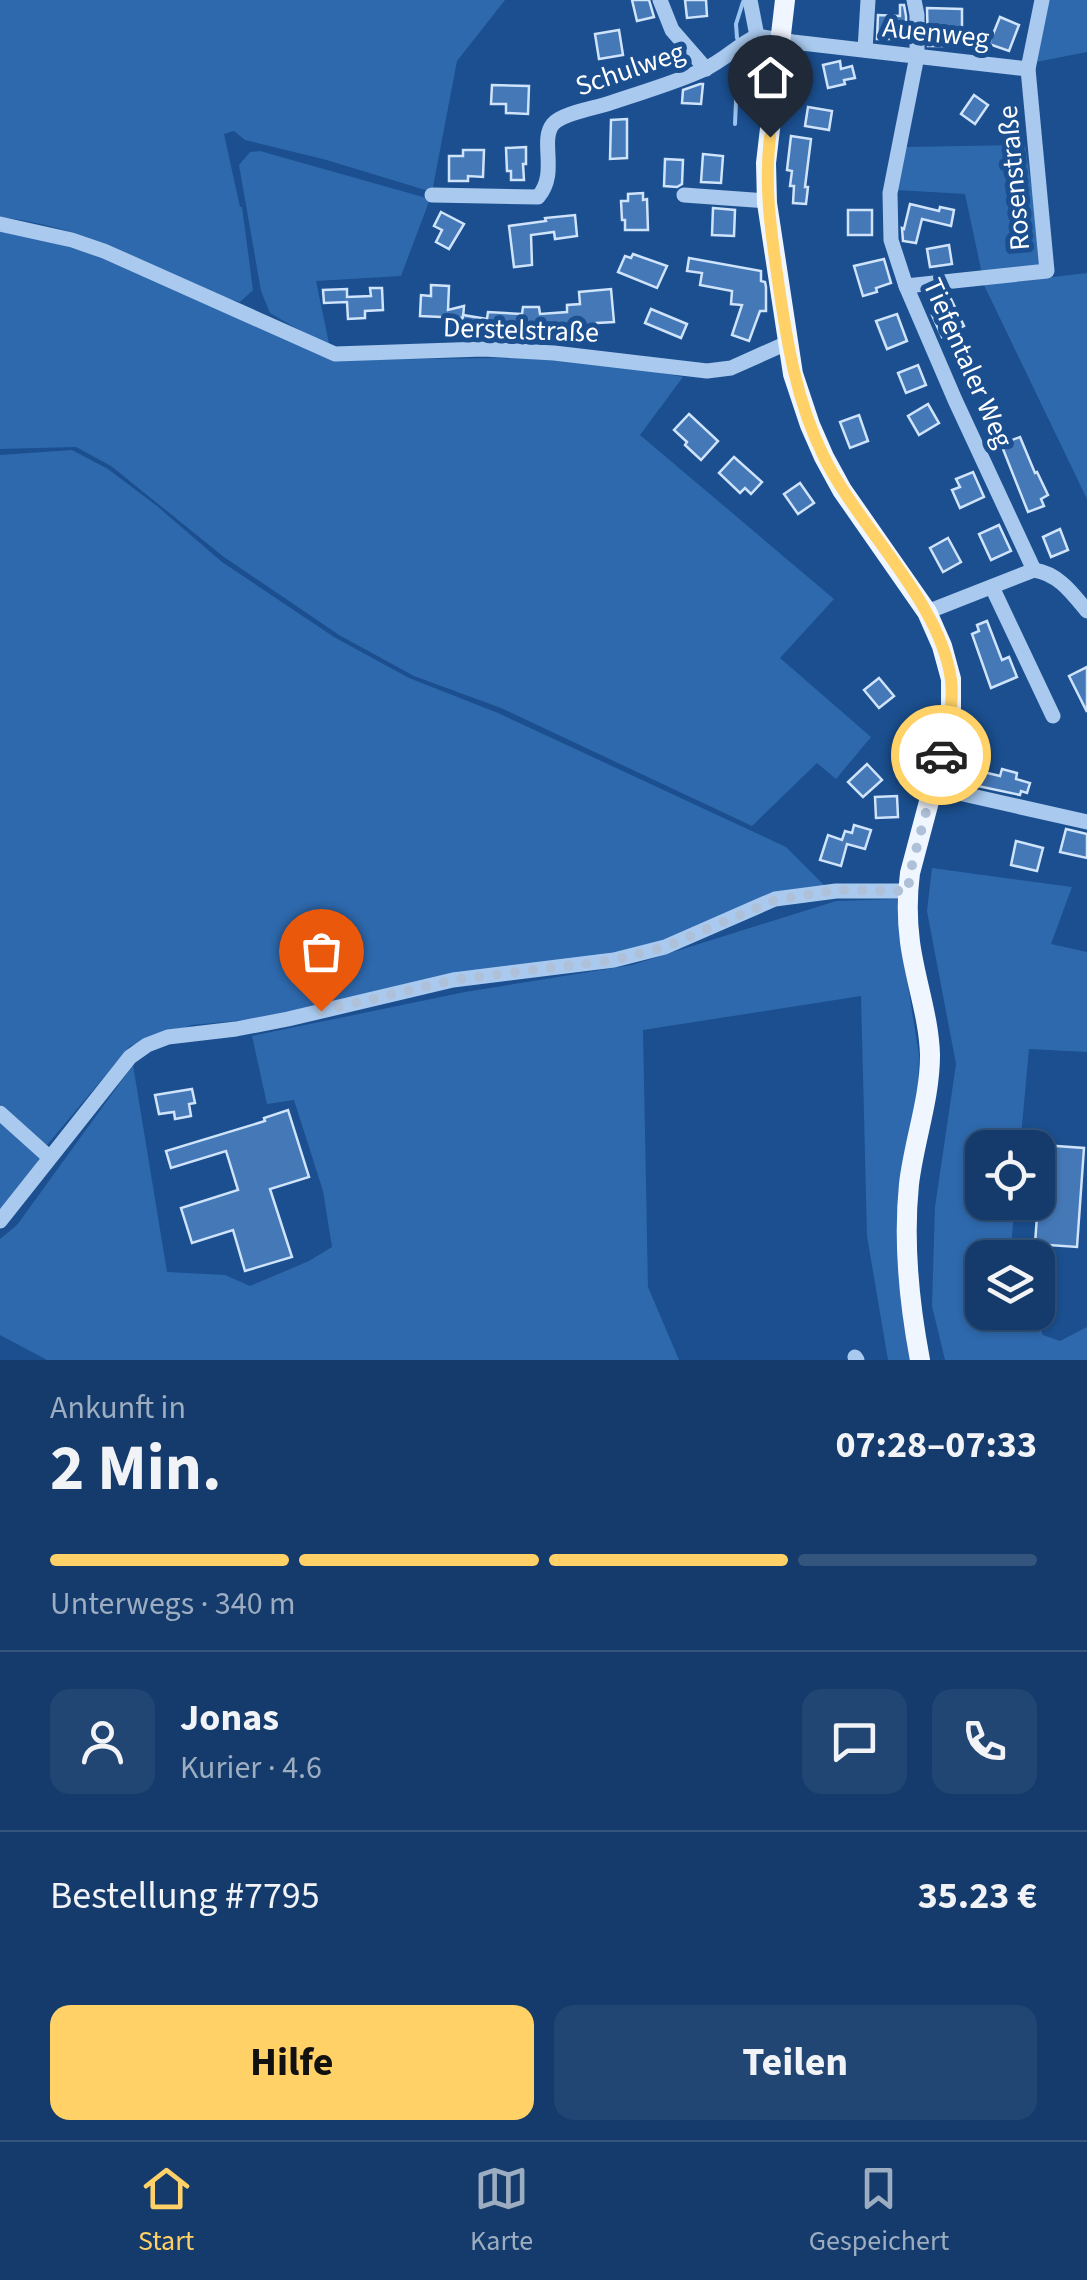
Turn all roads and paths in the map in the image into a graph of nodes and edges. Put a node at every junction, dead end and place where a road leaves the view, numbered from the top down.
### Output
1 (660, 0) edge
2 (750, 0) edge
3 (785, 0) edge
4 (868, 0) edge
5 (914, 0) edge
6 (1042, 0) edge
7 (756, 36) junction
8 (779, 39) junction
9 (866, 50) junction
10 (917, 56) junction
11 (1028, 68) junction
12 (706, 69) junction
13 (684, 194) dead end
14 (432, 195) dead end
15 (767, 201) junction
16 (0, 224) edge
17 (906, 286) junction
18 (787, 343) junction
19 (1034, 570) junction
20 (992, 586) junction
21 (1087, 611) edge
22 (927, 612) junction
23 (1053, 716) dead end
24 (932, 787) junction
25 (1087, 822) edge
26 (908, 891) junction
27 (0, 1113) edge
28 (49, 1157) junction
29 (0, 1221) edge
30 (920, 1360) edge

1 - 12 street
2 - 7 street
3 - 8 main road
4 - 9 street
5 - 10 street, Tiefentaler Weg
6 - 11 street, Rosenstraße
7 - 8 street
7 - 12 street, Schulweg
8 - 9 street, Auenweg
8 - 15 main road
9 - 10 street, Auenweg
10 - 11 street, Auenweg
10 - 17 street, Tiefentaler Weg
11 - 17 street, Rosenstraße
12 - 14 street, Schulweg
13 - 15 street
15 - 18 main road
16 - 18 street, Derstelstraße
17 - 19 street, Tiefentaler Weg
18 - 22 main road
19 - 20 street
19 - 21 street
20 - 22 street
20 - 23 street
22 - 24 main road
24 - 25 street
24 - 26 main road
26 - 28 street
26 - 30 main road
27 - 28 street
28 - 29 street

